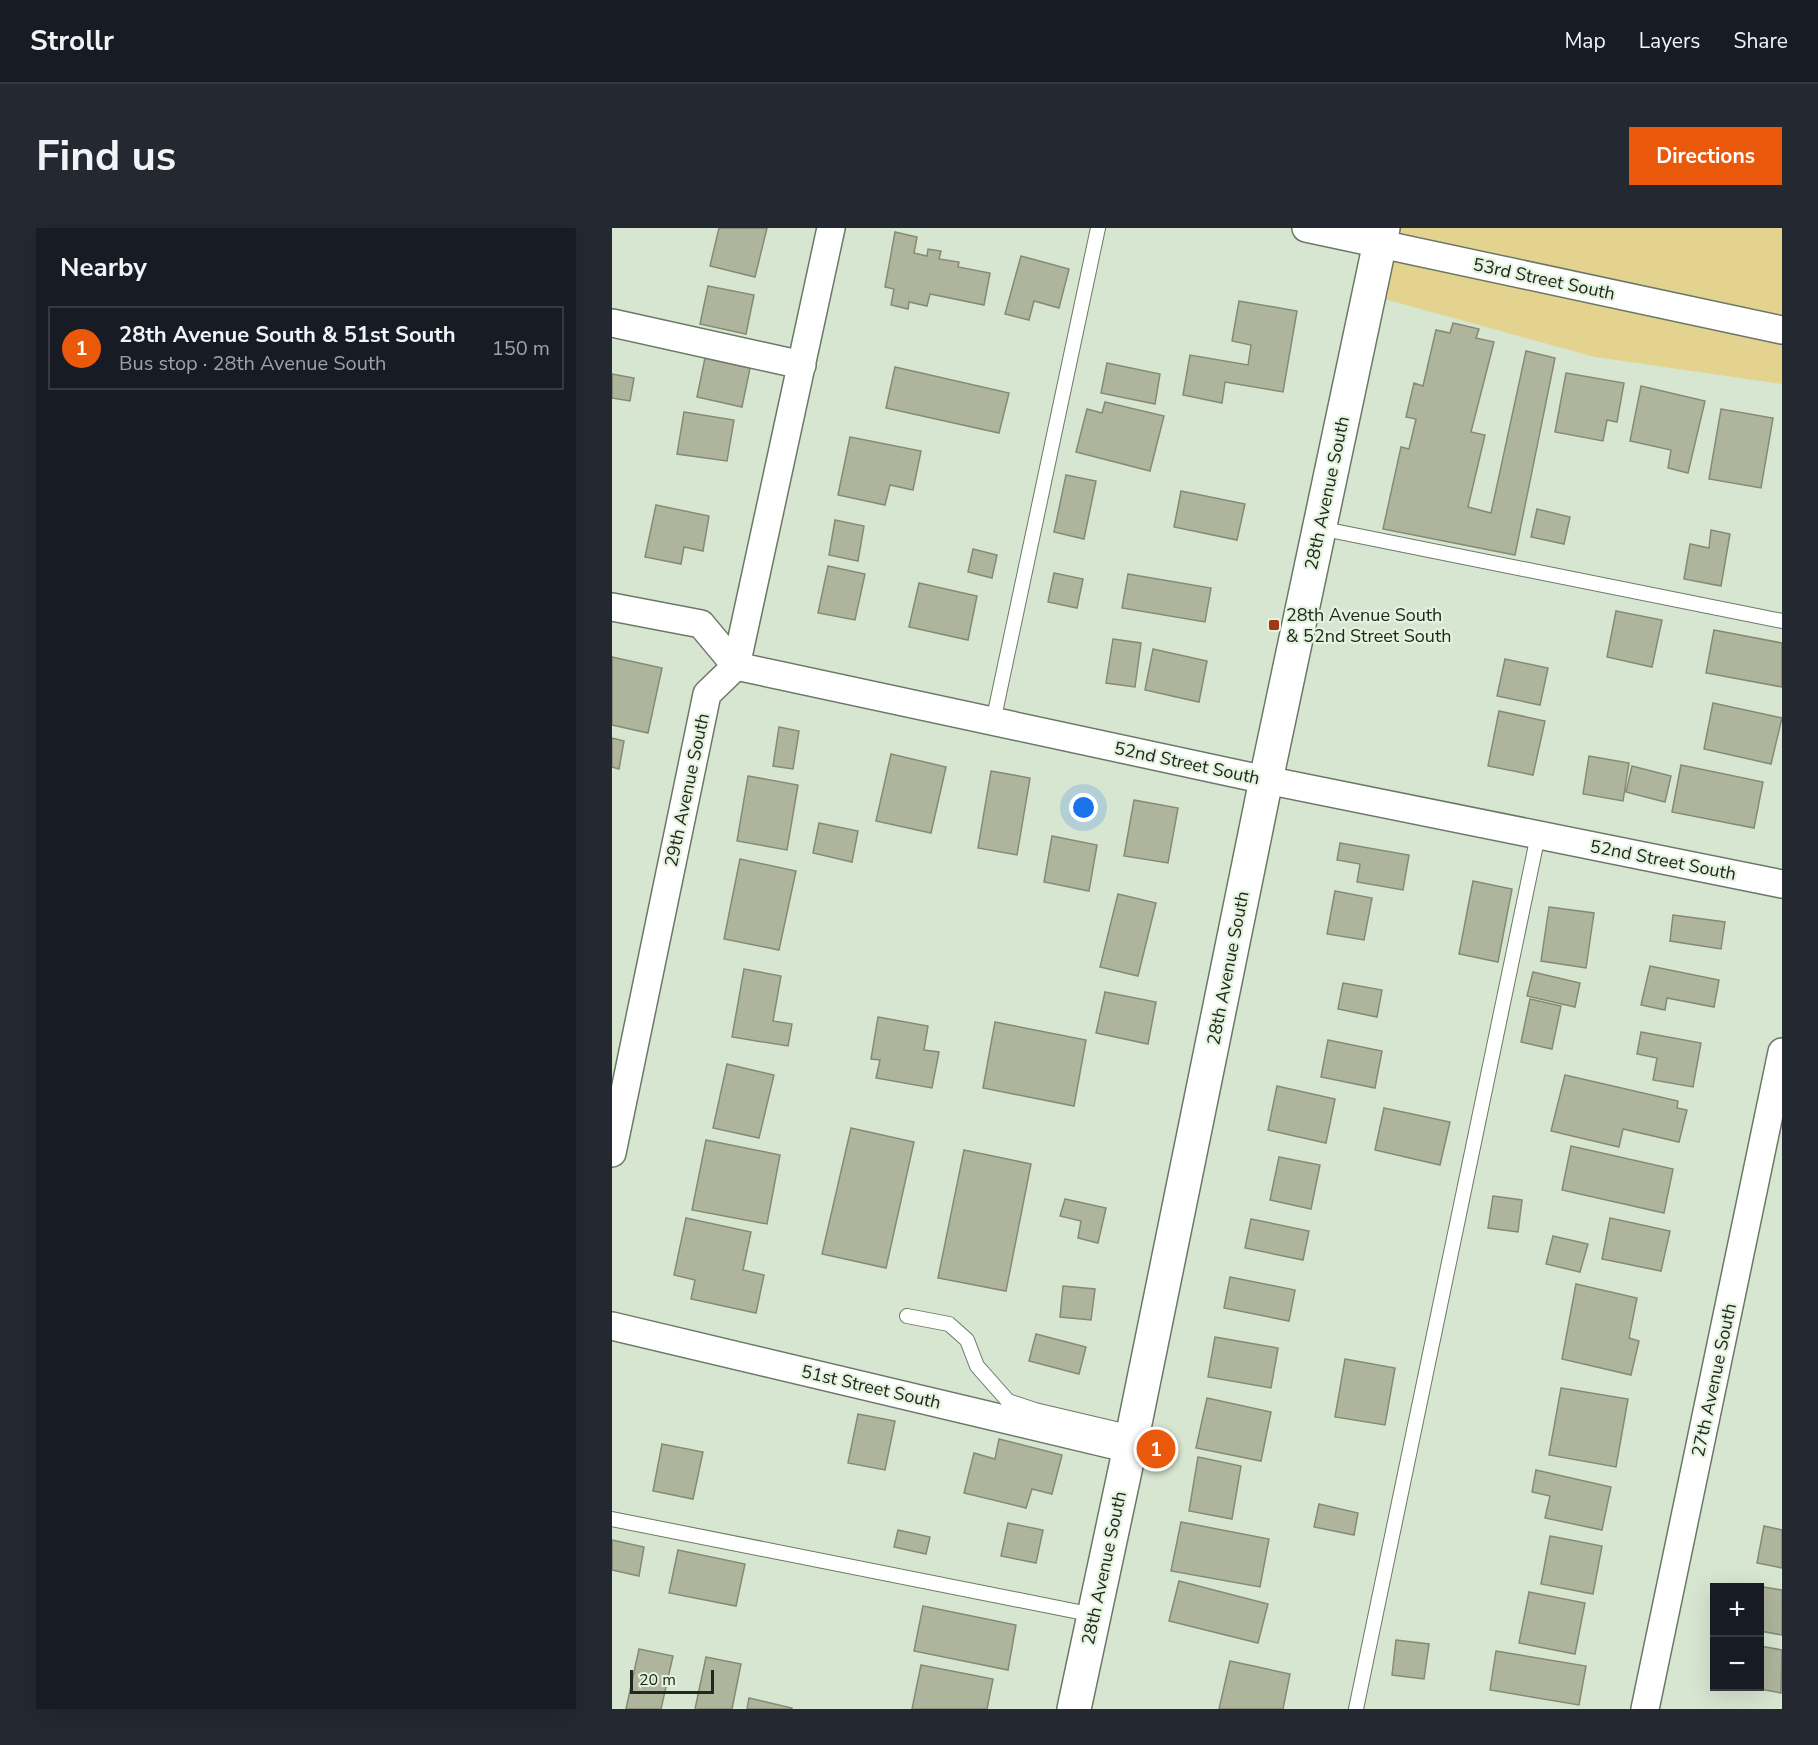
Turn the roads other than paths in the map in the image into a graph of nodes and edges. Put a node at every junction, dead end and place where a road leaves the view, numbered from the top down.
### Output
1 (831, 228) edge
2 (1098, 228) edge
3 (1306, 228) edge
4 (1381, 236) edge
5 (612, 323) edge
6 (1782, 330) edge
7 (802, 365) junction
8 (1319, 528) junction
9 (612, 607) edge
10 (1782, 621) edge
11 (736, 666) junction
12 (993, 722) junction
13 (1266, 780) junction
14 (1538, 834) junction
15 (1782, 884) edge
16 (1782, 1052) edge
17 (612, 1153) edge
18 (907, 1316) dead end
19 (612, 1326) edge
20 (1132, 1441) junction
21 (612, 1519) edge
22 (1094, 1615) junction
23 (1074, 1709) edge
24 (1356, 1709) edge
25 (1645, 1709) edge

1 - 7 street
2 - 12 lane
3 - 4 street, 53rd Street South
4 - 6 street, 53rd Street South
4 - 8 street, 28th Avenue South
5 - 7 street
7 - 11 street
8 - 10 lane
8 - 13 street, 28th Avenue South
9 - 11 street
11 - 12 street, 52nd Street South
11 - 17 street, 29th Avenue South
12 - 13 street, 52nd Street South
13 - 14 street, 52nd Street South
13 - 20 street, 28th Avenue South
14 - 15 street, 52nd Street South
14 - 24 lane
16 - 25 street, 27th Avenue South
18 - 20 lane
19 - 20 street, 51st Street South
20 - 22 street, 28th Avenue South
21 - 22 lane
22 - 23 street, 28th Avenue South

